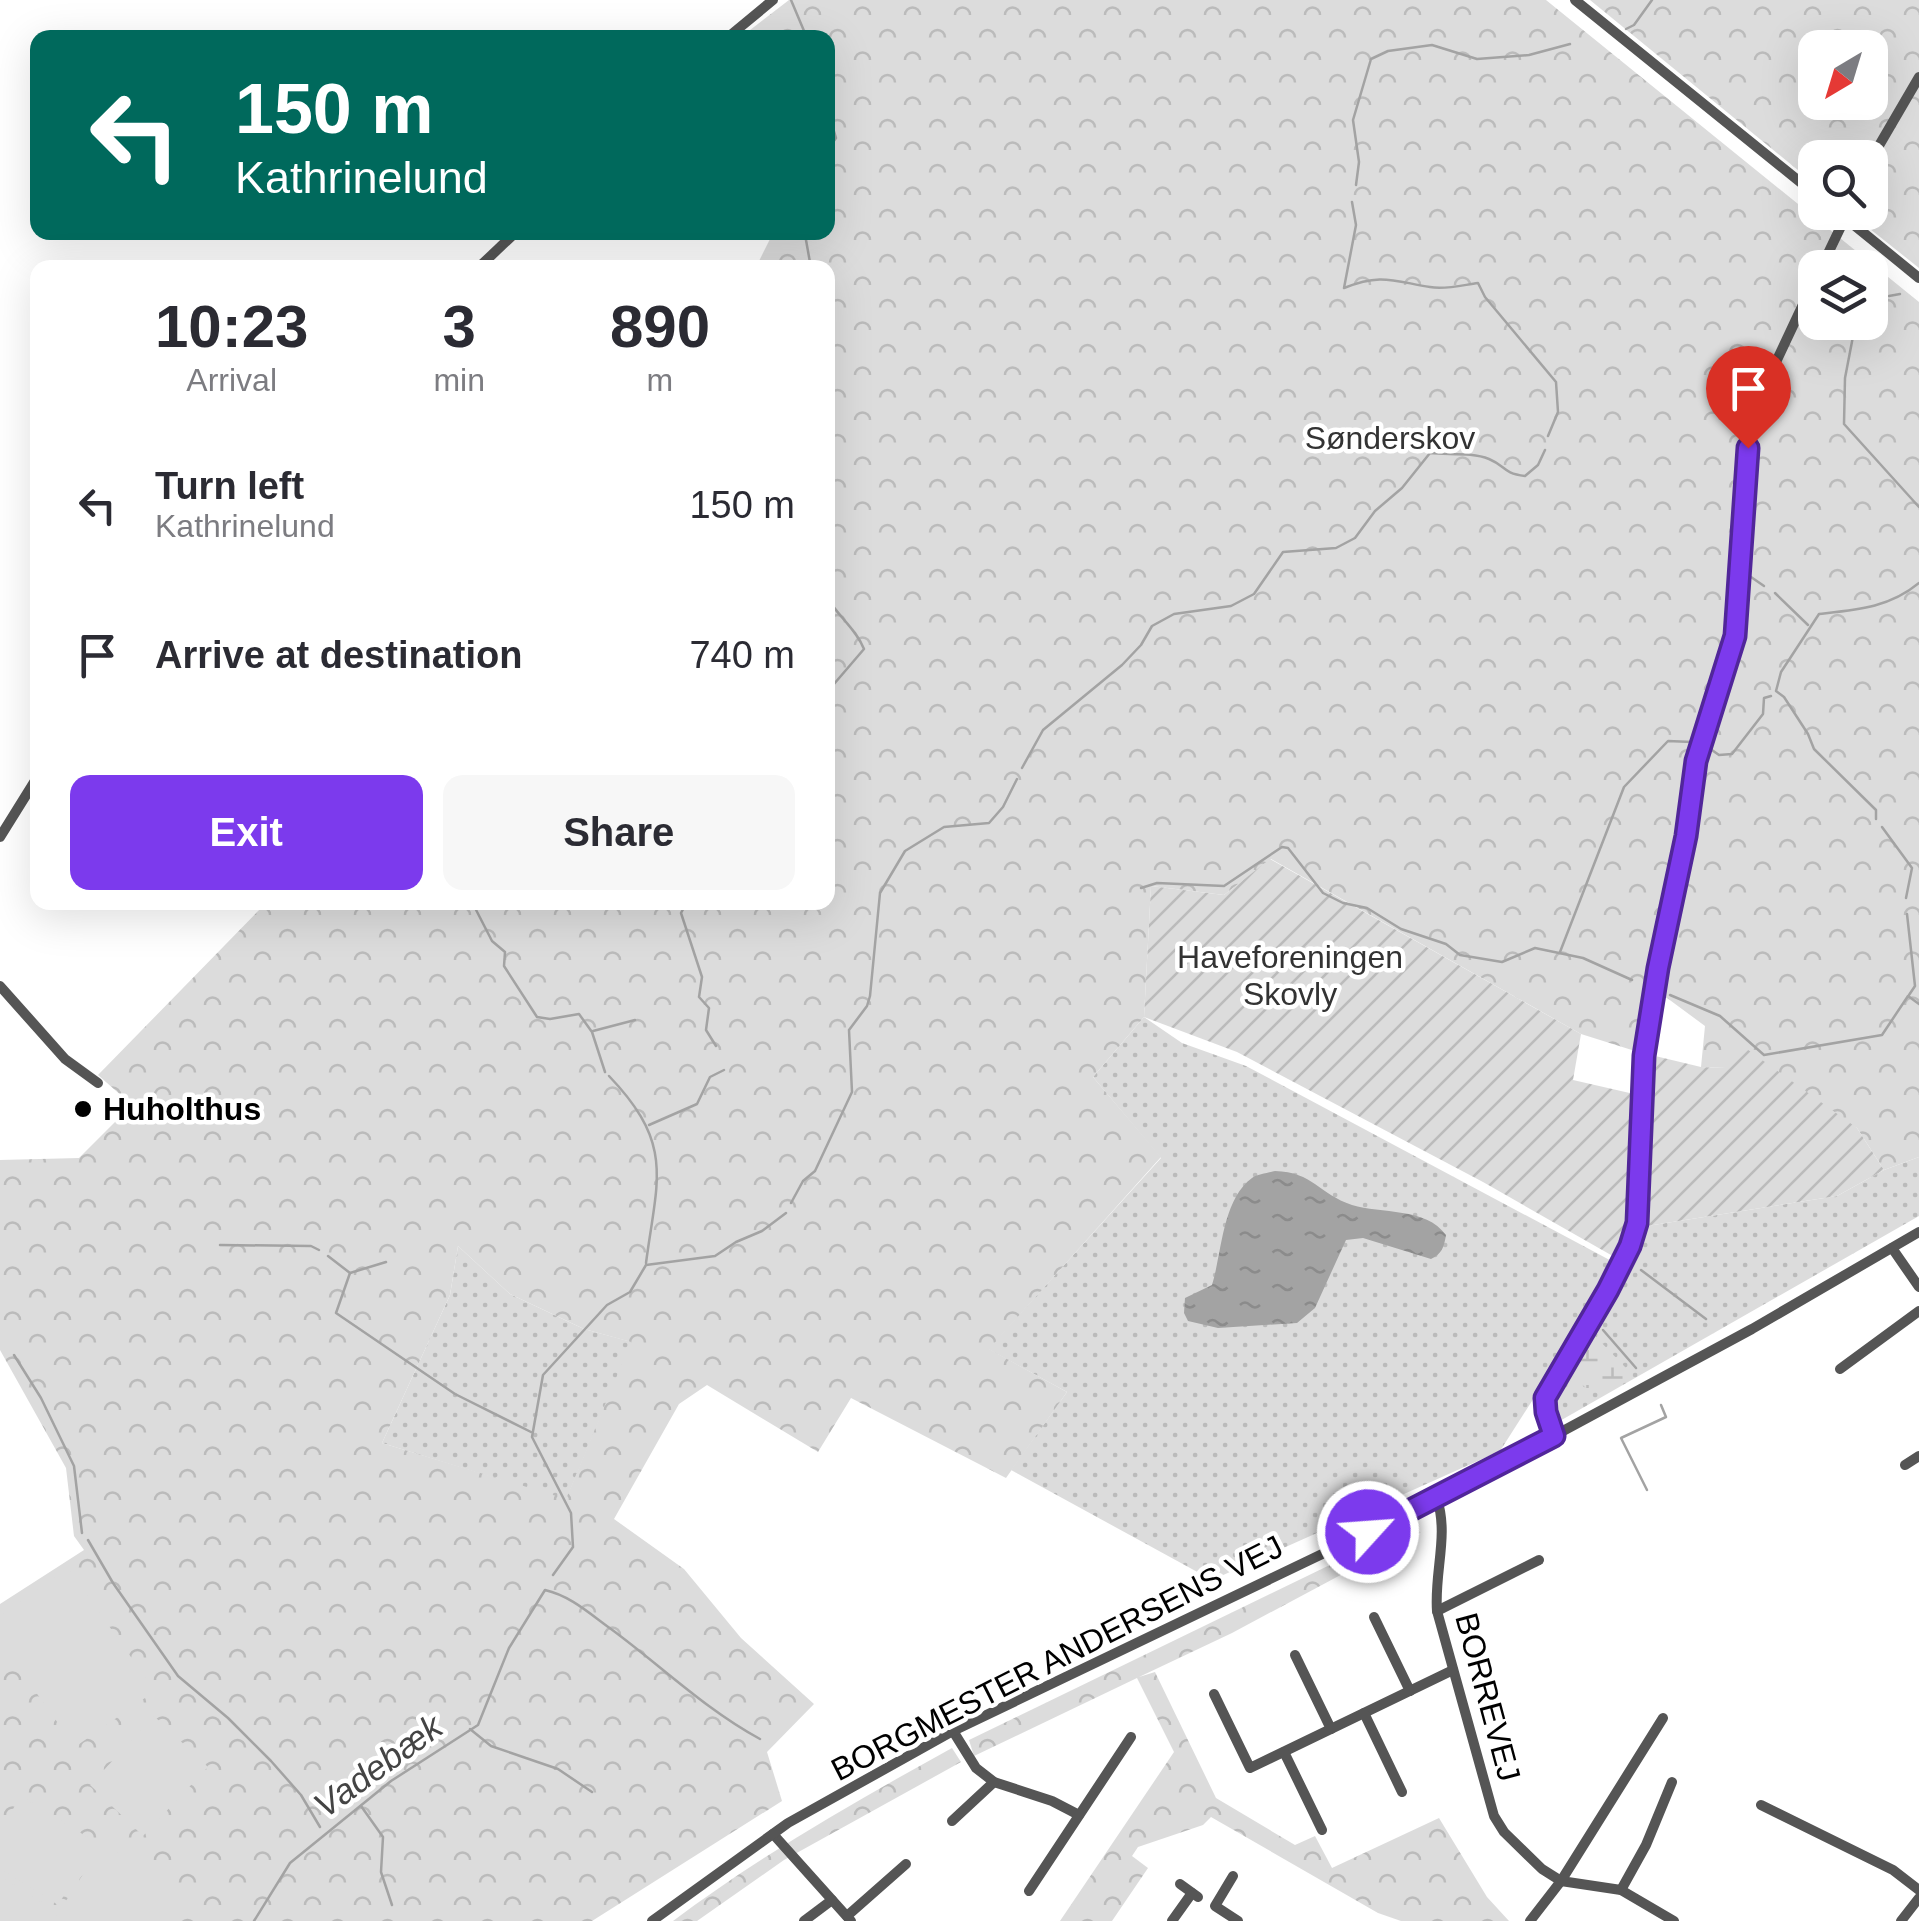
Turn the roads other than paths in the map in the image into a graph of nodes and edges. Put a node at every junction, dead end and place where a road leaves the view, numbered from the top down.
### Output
1 (773, 0) edge
2 (1575, 0) edge
3 (737, 30) edge
4 (1919, 76) edge
5 (1883, 140) edge
6 (1798, 180) edge
7 (1861, 230) edge
8 (508, 240) edge
9 (486, 260) edge
10 (1919, 278) edge
11 (1798, 315) edge
12 (30, 789) edge
13 (0, 837) edge
14 (0, 986) edge
15 (98, 1083) dead end
16 (1919, 1232) edge
17 (1892, 1248) junction
18 (1919, 1286) edge
19 (1919, 1311) edge
20 (1840, 1369) dead end
21 (1554, 1436) junction
22 (1919, 1456) edge
23 (1905, 1466) dead end
24 (1437, 1499) junction
25 (1539, 1560) dead end
26 (1437, 1611) junction
27 (1374, 1617) dead end
28 (1295, 1655) dead end
29 (1453, 1670) junction
30 (1410, 1691) junction
31 (1214, 1694) dead end
32 (1364, 1713) junction
33 (1662, 1718) dead end
34 (1331, 1729) junction
35 (953, 1732) junction
36 (1131, 1737) dead end
37 (1284, 1752) junction
38 (994, 1782) junction
39 (1672, 1782) dead end
40 (1402, 1792) dead end
41 (1761, 1806) dead end
42 (1080, 1815) junction
43 (952, 1821) dead end
44 (1322, 1830) dead end
45 (772, 1834) junction
46 (906, 1864) dead end
47 (1234, 1876) dead end
48 (1561, 1880) junction
49 (1180, 1884) dead end
50 (1621, 1890) junction
51 (1919, 1890) edge
52 (1029, 1891) dead end
53 (1919, 1898) edge
54 (832, 1900) junction
55 (849, 1918) edge
56 (652, 1921) edge
57 (804, 1921) edge
58 (1172, 1921) edge
59 (1238, 1921) edge
60 (1530, 1921) edge
61 (1674, 1921) edge
62 (1901, 1921) edge

1 - 3 street
2 - 6 street
4 - 5 street
7 - 10 street
8 - 9 street
11 - 21 street
12 - 13 street
14 - 15 street
16 - 17 street, BORGMESTER ANDERSENS VEJ
17 - 18 street
17 - 21 street, BORGMESTER ANDERSENS VEJ
19 - 20 street
21 - 24 street, BORGMESTER ANDERSENS VEJ
22 - 23 street
24 - 26 street, BORREVEJ
24 - 35 street, BORGMESTER ANDERSENS VEJ
25 - 26 street
26 - 29 street, BORREVEJ
27 - 30 street
28 - 34 street
29 - 30 street
29 - 48 street, BORREVEJ
30 - 32 street
31 - 37 street
32 - 34 street
32 - 40 street
33 - 48 street
34 - 37 street
35 - 38 street
35 - 45 street, BORGMESTER ANDERSENS VEJ
36 - 42 street
37 - 44 street
38 - 42 street
38 - 43 street
39 - 50 street
41 - 51 street
42 - 52 street
45 - 54 street
45 - 56 street, BORGMESTER ANDERSENS VEJ
46 - 55 street
47 - 59 street
48 - 50 street, BORREVEJ
48 - 60 street
49 - 58 street
50 - 61 street, BORREVEJ
53 - 62 street
54 - 55 street
54 - 57 street

